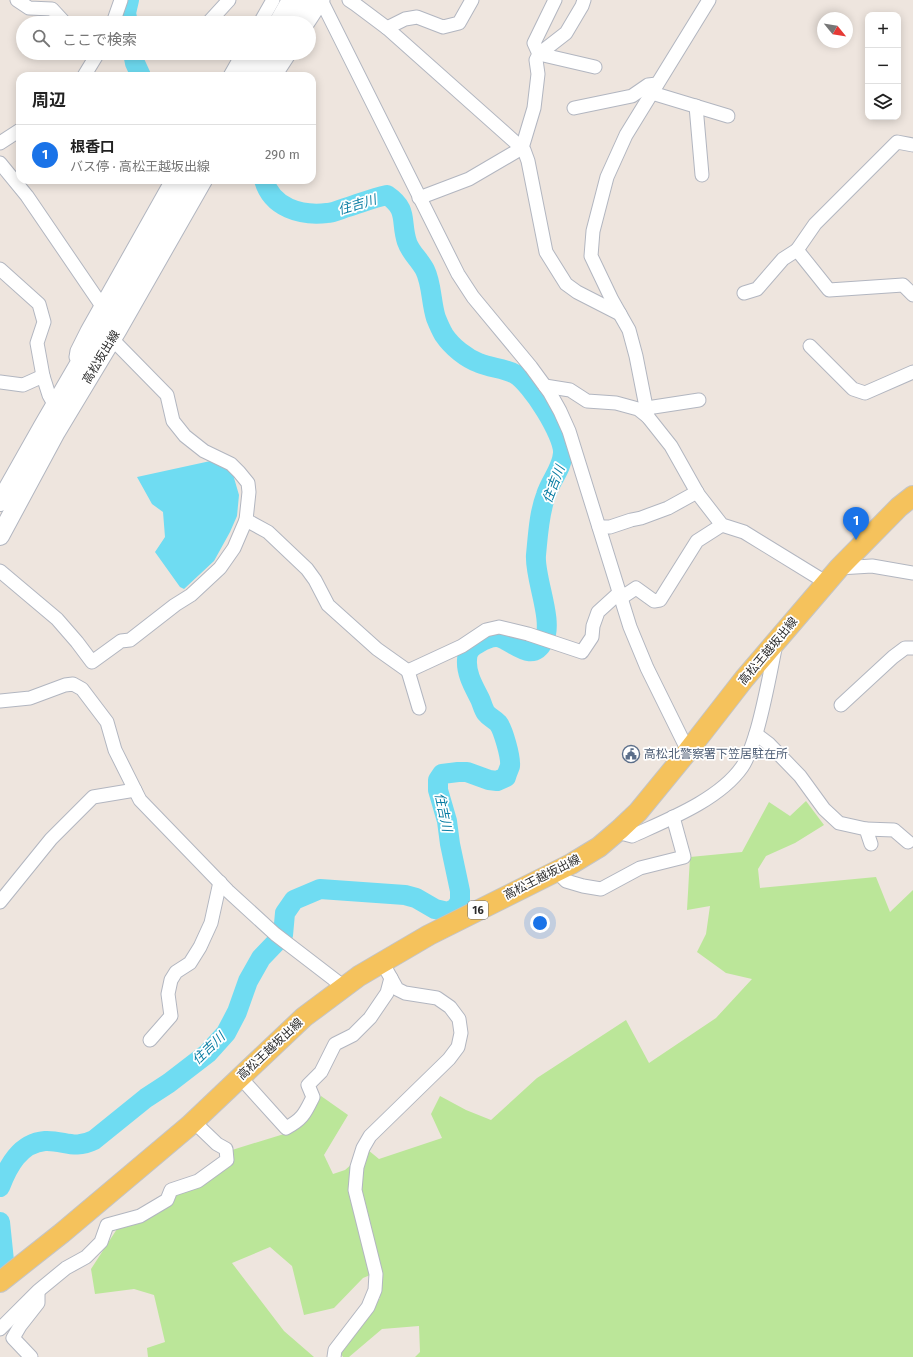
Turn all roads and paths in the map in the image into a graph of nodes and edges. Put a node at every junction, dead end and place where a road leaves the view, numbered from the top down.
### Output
1 (17, 0) edge
2 (121, 0) edge
3 (229, 0) edge
4 (273, 0) edge
5 (291, 0) edge
6 (318, 0) edge
7 (349, 0) edge
8 (472, 0) edge
9 (555, 0) edge
10 (584, 0) edge
11 (709, 0) edge
12 (58, 16) edge
13 (115, 16) edge
14 (214, 16) edge
15 (264, 16) edge
16 (282, 16) edge
17 (301, 16) edge
18 (311, 16) edge
19 (387, 28) junction
20 (540, 54) junction
21 (94, 60) edge
22 (239, 60) edge
23 (256, 60) edge
24 (273, 60) edge
25 (286, 60) edge
26 (595, 67) dead end
27 (86, 72) edge
28 (232, 72) edge
29 (249, 72) edge
30 (265, 72) edge
31 (278, 72) edge
32 (654, 88) junction
33 (696, 106) junction
34 (574, 108) dead end
35 (728, 116) dead end
36 (16, 133) edge
37 (0, 143) edge
38 (913, 145) edge
39 (522, 148) junction
40 (0, 163) edge
41 (702, 175) dead end
42 (16, 183) edge
43 (17, 184) edge
44 (170, 184) edge
45 (184, 184) edge
46 (201, 184) edge
47 (210, 184) edge
48 (419, 198) junction
49 (797, 250) junction
50 (0, 269) edge
51 (744, 293) dead end
52 (913, 295) edge
53 (102, 306) junction
54 (620, 314) junction
55 (115, 334) junction
56 (810, 346) dead end
57 (75, 371) junction
58 (913, 372) edge
59 (43, 376) junction
60 (0, 382) edge
61 (545, 386) junction
62 (699, 400) dead end
63 (59, 412) junction
64 (648, 412) junction
65 (696, 492) junction
66 (913, 496) edge
67 (0, 502) edge
68 (246, 520) junction
69 (722, 525) junction
70 (599, 527) junction
71 (0, 536) edge
72 (840, 568) junction
73 (0, 570) edge
74 (913, 573) edge
75 (827, 583) junction
76 (620, 595) junction
77 (777, 640) junction
78 (913, 648) edge
79 (408, 671) junction
80 (0, 701) edge
81 (841, 705) dead end
82 (420, 708) dead end
83 (756, 734) junction
84 (688, 751) junction
85 (135, 790) junction
86 (673, 817) junction
87 (866, 829) junction
88 (617, 832) junction
89 (908, 842) dead end
90 (871, 844) dead end
91 (556, 872) junction
92 (220, 882) junction
93 (0, 902) edge
94 (387, 970) junction
95 (344, 987) junction
96 (150, 1040) dead end
97 (240, 1077) junction
98 (193, 1121) junction
99 (3, 1275) edge
100 (38, 1291) junction
101 (0, 1329) edge
102 (31, 1357) edge
103 (334, 1357) edge

1 - 12 street
2 - 13 street
3 - 14 street
4 - 15 street
5 - 16 main road
6 - 17 main road
6 - 18 street
6 - 48 street
7 - 19 street
8 - 19 street
9 - 20 street
10 - 20 street
11 - 32 street
19 - 39 street
20 - 26 street
20 - 39 street
21 - 27 street
22 - 28 street
23 - 29 main road
24 - 30 main road
25 - 31 street
32 - 33 street
32 - 34 street
32 - 54 street
33 - 35 street
33 - 41 street
36 - 37 street
38 - 49 street
39 - 48 street
39 - 54 street
40 - 42 street
43 - 53 street
44 - 53 street
45 - 57 main road, 高松坂出線
46 - 55 main road, 高松坂出線
47 - 55 street
48 - 61 street
49 - 51 street
49 - 52 street
50 - 59 street
53 - 57 street
54 - 64 street
55 - 63 main road, 高松坂出線
55 - 68 street
56 - 58 street
57 - 63 main road, 高松坂出線
59 - 60 street
59 - 63 street
61 - 64 street
61 - 70 street
62 - 64 street
63 - 67 main road, 高松坂出線
63 - 71 main road, 高松坂出線
64 - 65 street
65 - 69 street
65 - 70 street
66 - 72 main road, 高松王越坂出線 / 16
68 - 73 street
68 - 79 street
69 - 75 street
69 - 76 street
70 - 76 street
72 - 74 street
72 - 75 main road, 高松王越坂出線 / 16
75 - 77 main road, 高松王越坂出線 / 16
76 - 79 street
76 - 84 street
77 - 83 street
77 - 84 main road, 高松王越坂出線 / 16
78 - 81 street
79 - 82 street
80 - 85 street
83 - 86 street
83 - 87 street
84 - 88 main road, 高松王越坂出線 / 16
85 - 92 street
85 - 93 street
86 - 88 street
86 - 91 street
87 - 89 street
87 - 90 street
88 - 91 main road, 高松王越坂出線 / 16
91 - 94 main road, 高松王越坂出線 / 16
92 - 95 street
92 - 96 street
94 - 95 main road, 高松王越坂出線 / 16
94 - 97 street
94 - 103 street
95 - 97 main road, 高松王越坂出線 / 16
97 - 98 main road, 高松王越坂出線 / 16
98 - 99 main road, 高松王越坂出線 / 16
98 - 100 street
100 - 101 street
100 - 102 street

